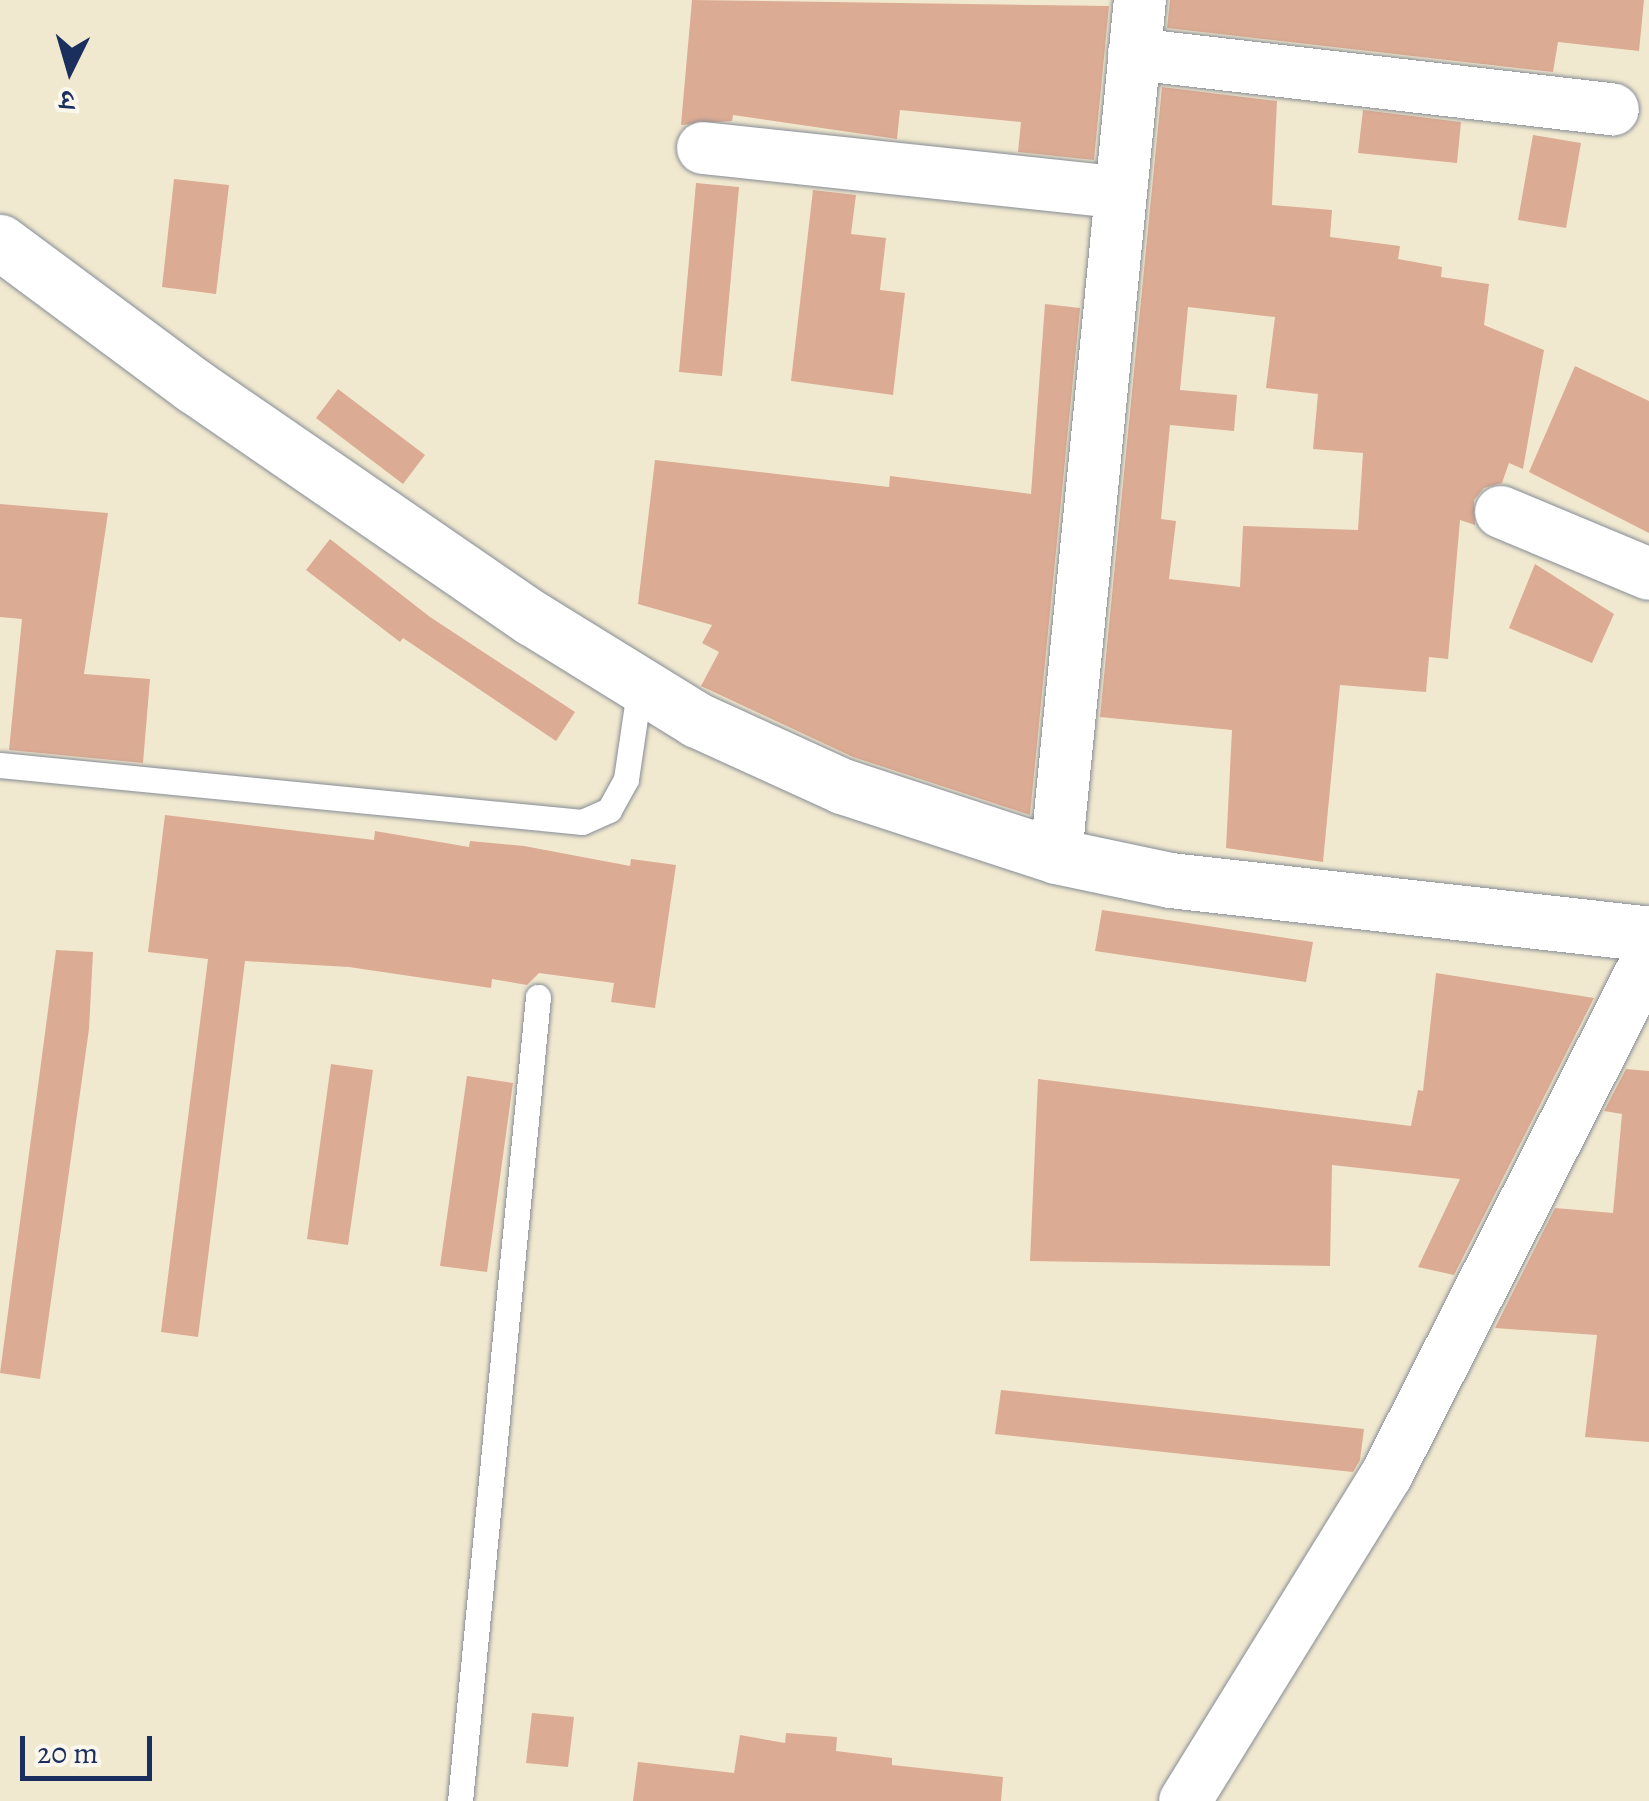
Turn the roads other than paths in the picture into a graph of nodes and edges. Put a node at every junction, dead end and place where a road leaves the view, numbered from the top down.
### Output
1 (1140, 0) edge
2 (1134, 54) junction
3 (1613, 110) dead end
4 (703, 148) dead end
5 (1121, 193) junction
6 (0, 242) edge
7 (1500, 512) dead end
8 (1649, 574) edge
9 (640, 684) junction
10 (0, 765) edge
11 (1056, 856) junction
12 (1649, 934) edge
13 (1649, 957) edge
14 (538, 997) dead end
15 (460, 1801) edge
16 (1185, 1801) edge

1 - 2 street
2 - 3 street
2 - 5 street
4 - 5 street
5 - 11 street
6 - 9 street
7 - 8 street
9 - 10 lane
9 - 11 street
11 - 12 street
13 - 16 street
14 - 15 lane

